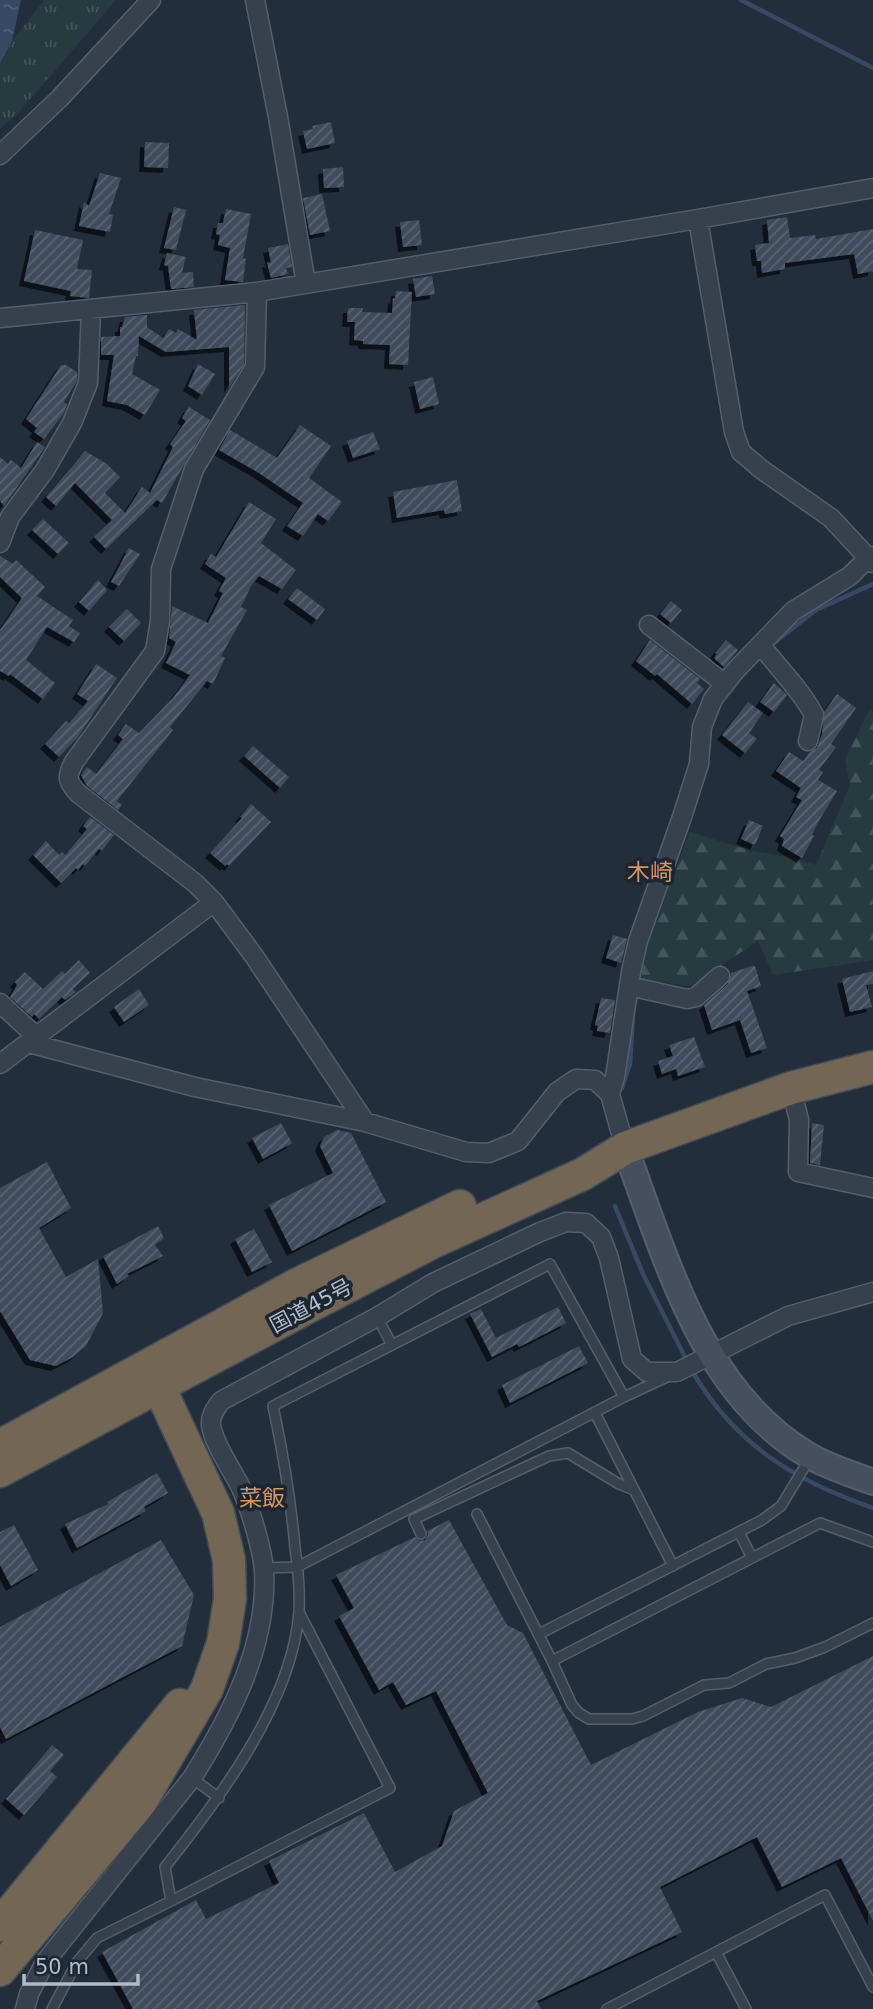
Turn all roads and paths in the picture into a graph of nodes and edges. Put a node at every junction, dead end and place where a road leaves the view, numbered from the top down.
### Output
1 (151, 0) edge
2 (256, 0) edge
3 (0, 155) edge
4 (873, 188) edge
5 (698, 219) junction
6 (306, 284) junction
7 (257, 292) junction
8 (91, 309) junction
9 (0, 318) edge
10 (0, 543) edge
11 (871, 559) edge
12 (649, 625) dead end
13 (761, 646) junction
14 (725, 684) junction
15 (808, 741) dead end
16 (214, 902) junction
17 (720, 976) dead end
18 (629, 986) junction
19 (0, 1003) edge
20 (33, 1040) junction
21 (0, 1063) edge
22 (873, 1067) edge
23 (791, 1088) junction
24 (610, 1094) junction
25 (365, 1122) junction
26 (625, 1148) junction
27 (873, 1188) edge
28 (873, 1292) edge
29 (376, 1317) junction
30 (392, 1345) junction
31 (710, 1354) junction
32 (677, 1372) junction
33 (147, 1384) junction
34 (624, 1397) junction
35 (595, 1413) junction
36 (0, 1446) edge
37 (810, 1457) junction
38 (0, 1471) edge
39 (873, 1482) edge
40 (634, 1490) junction
41 (477, 1514) dead end
42 (739, 1532) junction
43 (421, 1534) dead end
44 (873, 1542) edge
45 (752, 1558) junction
46 (673, 1566) junction
47 (297, 1567) junction
48 (264, 1568) junction
49 (299, 1612) junction
50 (873, 1623) edge
51 (539, 1634) junction
52 (552, 1661) junction
53 (192, 1778) junction
54 (219, 1798) junction
55 (171, 1901) junction
56 (0, 1925) edge
57 (716, 1952) junction
58 (0, 1970) edge
59 (873, 1987) edge
60 (25, 2009) edge
61 (52, 2009) edge
62 (607, 2009) edge
63 (746, 2009) edge

1 - 3 street
2 - 6 street
4 - 5 street
5 - 6 street
5 - 11 street
6 - 7 street
7 - 8 street
7 - 16 street
8 - 9 street
8 - 10 street
11 - 13 street
12 - 14 street
13 - 14 street
13 - 15 street
14 - 18 street
16 - 20 street
16 - 25 street
17 - 18 street
18 - 24 street
19 - 20 street
20 - 21 street
20 - 25 street
22 - 23 highway, 国道45号
23 - 26 highway, 国道45号
23 - 27 street
24 - 25 street
24 - 26 street
26 - 31 street
26 - 33 highway, 国道45号
28 - 31 street
29 - 30 lane
29 - 32 street
29 - 48 street
30 - 34 lane
30 - 47 lane
31 - 32 street
31 - 37 street
32 - 34 lane
33 - 36 highway, 国道45号
33 - 38 highway, 国道45号
33 - 56 highway
33 - 58 highway
34 - 35 lane
35 - 40 lane
35 - 47 lane
37 - 39 street
37 - 42 lane
40 - 43 lane
40 - 46 lane
41 - 51 lane
42 - 45 lane
42 - 46 lane
44 - 45 lane
45 - 52 lane
46 - 51 lane
47 - 48 lane
47 - 49 lane
48 - 53 street
49 - 54 lane
49 - 55 lane
50 - 52 lane
51 - 52 lane
53 - 54 lane
53 - 60 street
54 - 55 lane
55 - 61 lane
57 - 59 lane
57 - 62 lane
57 - 63 lane

